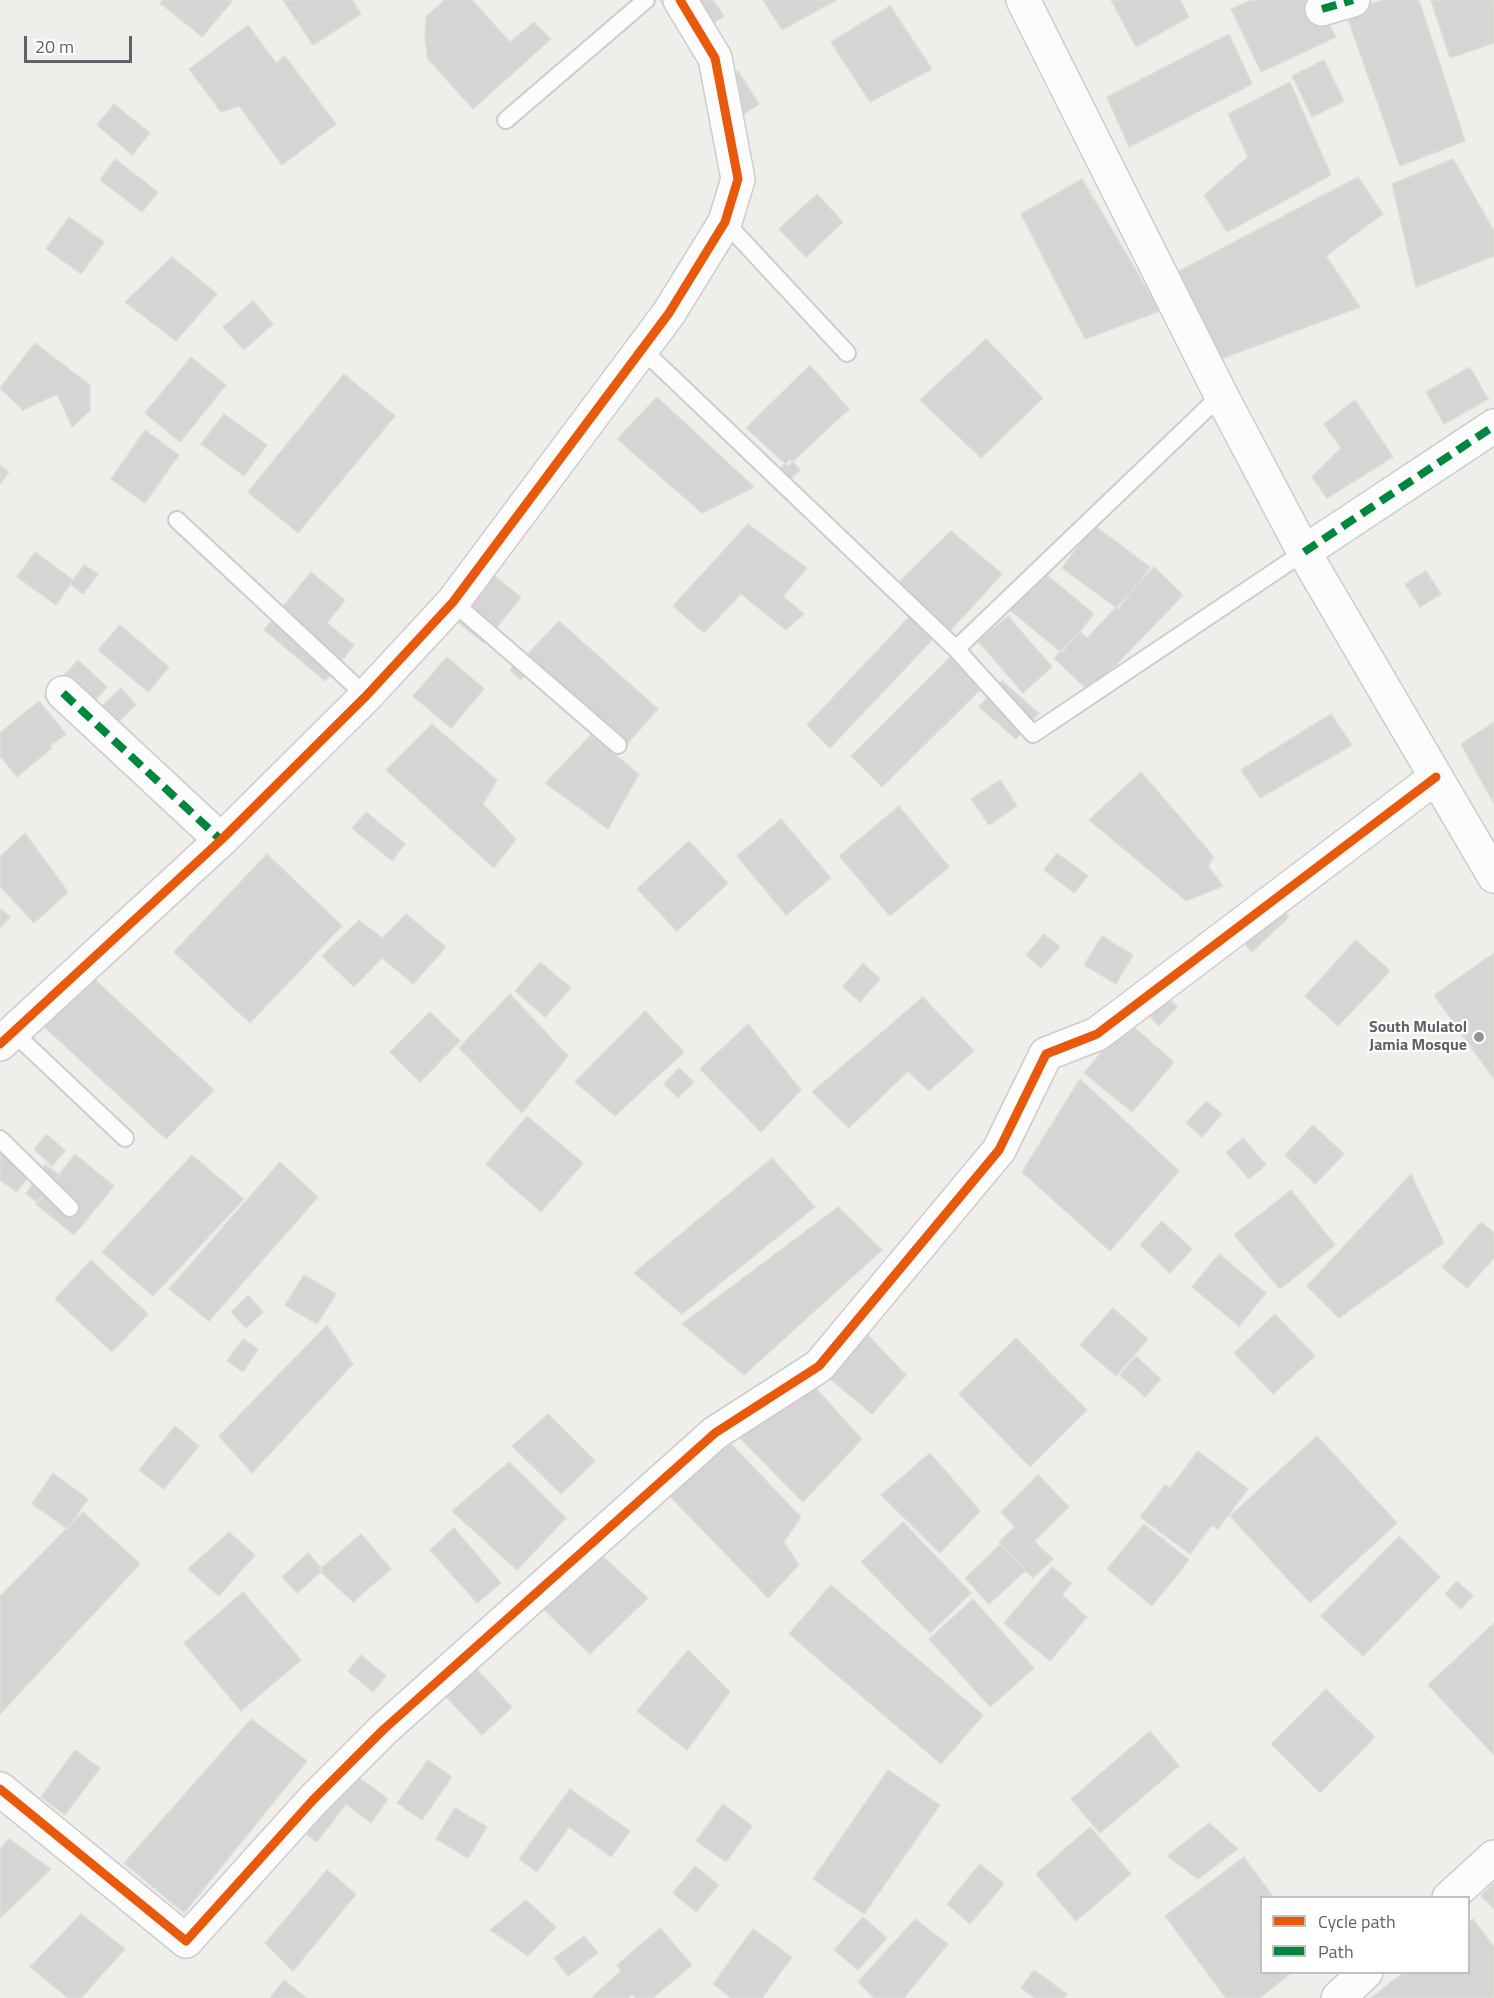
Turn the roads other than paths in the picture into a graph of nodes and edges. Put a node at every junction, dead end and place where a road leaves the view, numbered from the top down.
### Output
1 (646, 0) edge
2 (680, 0) edge
3 (1023, 0) edge
4 (1353, 0) edge
5 (1322, 9) dead end
6 (506, 120) dead end
7 (725, 222) junction
8 (642, 350) junction
9 (847, 353) dead end
10 (1221, 395) junction
11 (1494, 426) edge
12 (177, 520) dead end
13 (1304, 552) junction
14 (453, 603) junction
15 (956, 649) junction
16 (63, 693) dead end
17 (366, 696) junction
18 (618, 745) dead end
19 (1436, 777) junction
20 (221, 840) junction
21 (1494, 876) edge
22 (6, 1038) edge
23 (125, 1138) dead end
24 (0, 1139) edge
25 (70, 1208) dead end
26 (0, 1789) edge
27 (1494, 1857) edge
28 (1451, 1896) edge
29 (1364, 1974) edge
30 (1338, 1998) edge

1 - 6 lane
2 - 7 street
3 - 10 street
4 - 5 street
7 - 8 street
7 - 9 lane
8 - 14 street
8 - 15 lane
10 - 13 street
10 - 15 lane
11 - 13 street
12 - 17 lane
13 - 15 lane
13 - 19 street
14 - 17 street
14 - 18 lane
16 - 20 street
17 - 20 street
19 - 21 street
19 - 26 street
20 - 22 street
22 - 23 lane
24 - 25 lane
27 - 28 street
29 - 30 street

